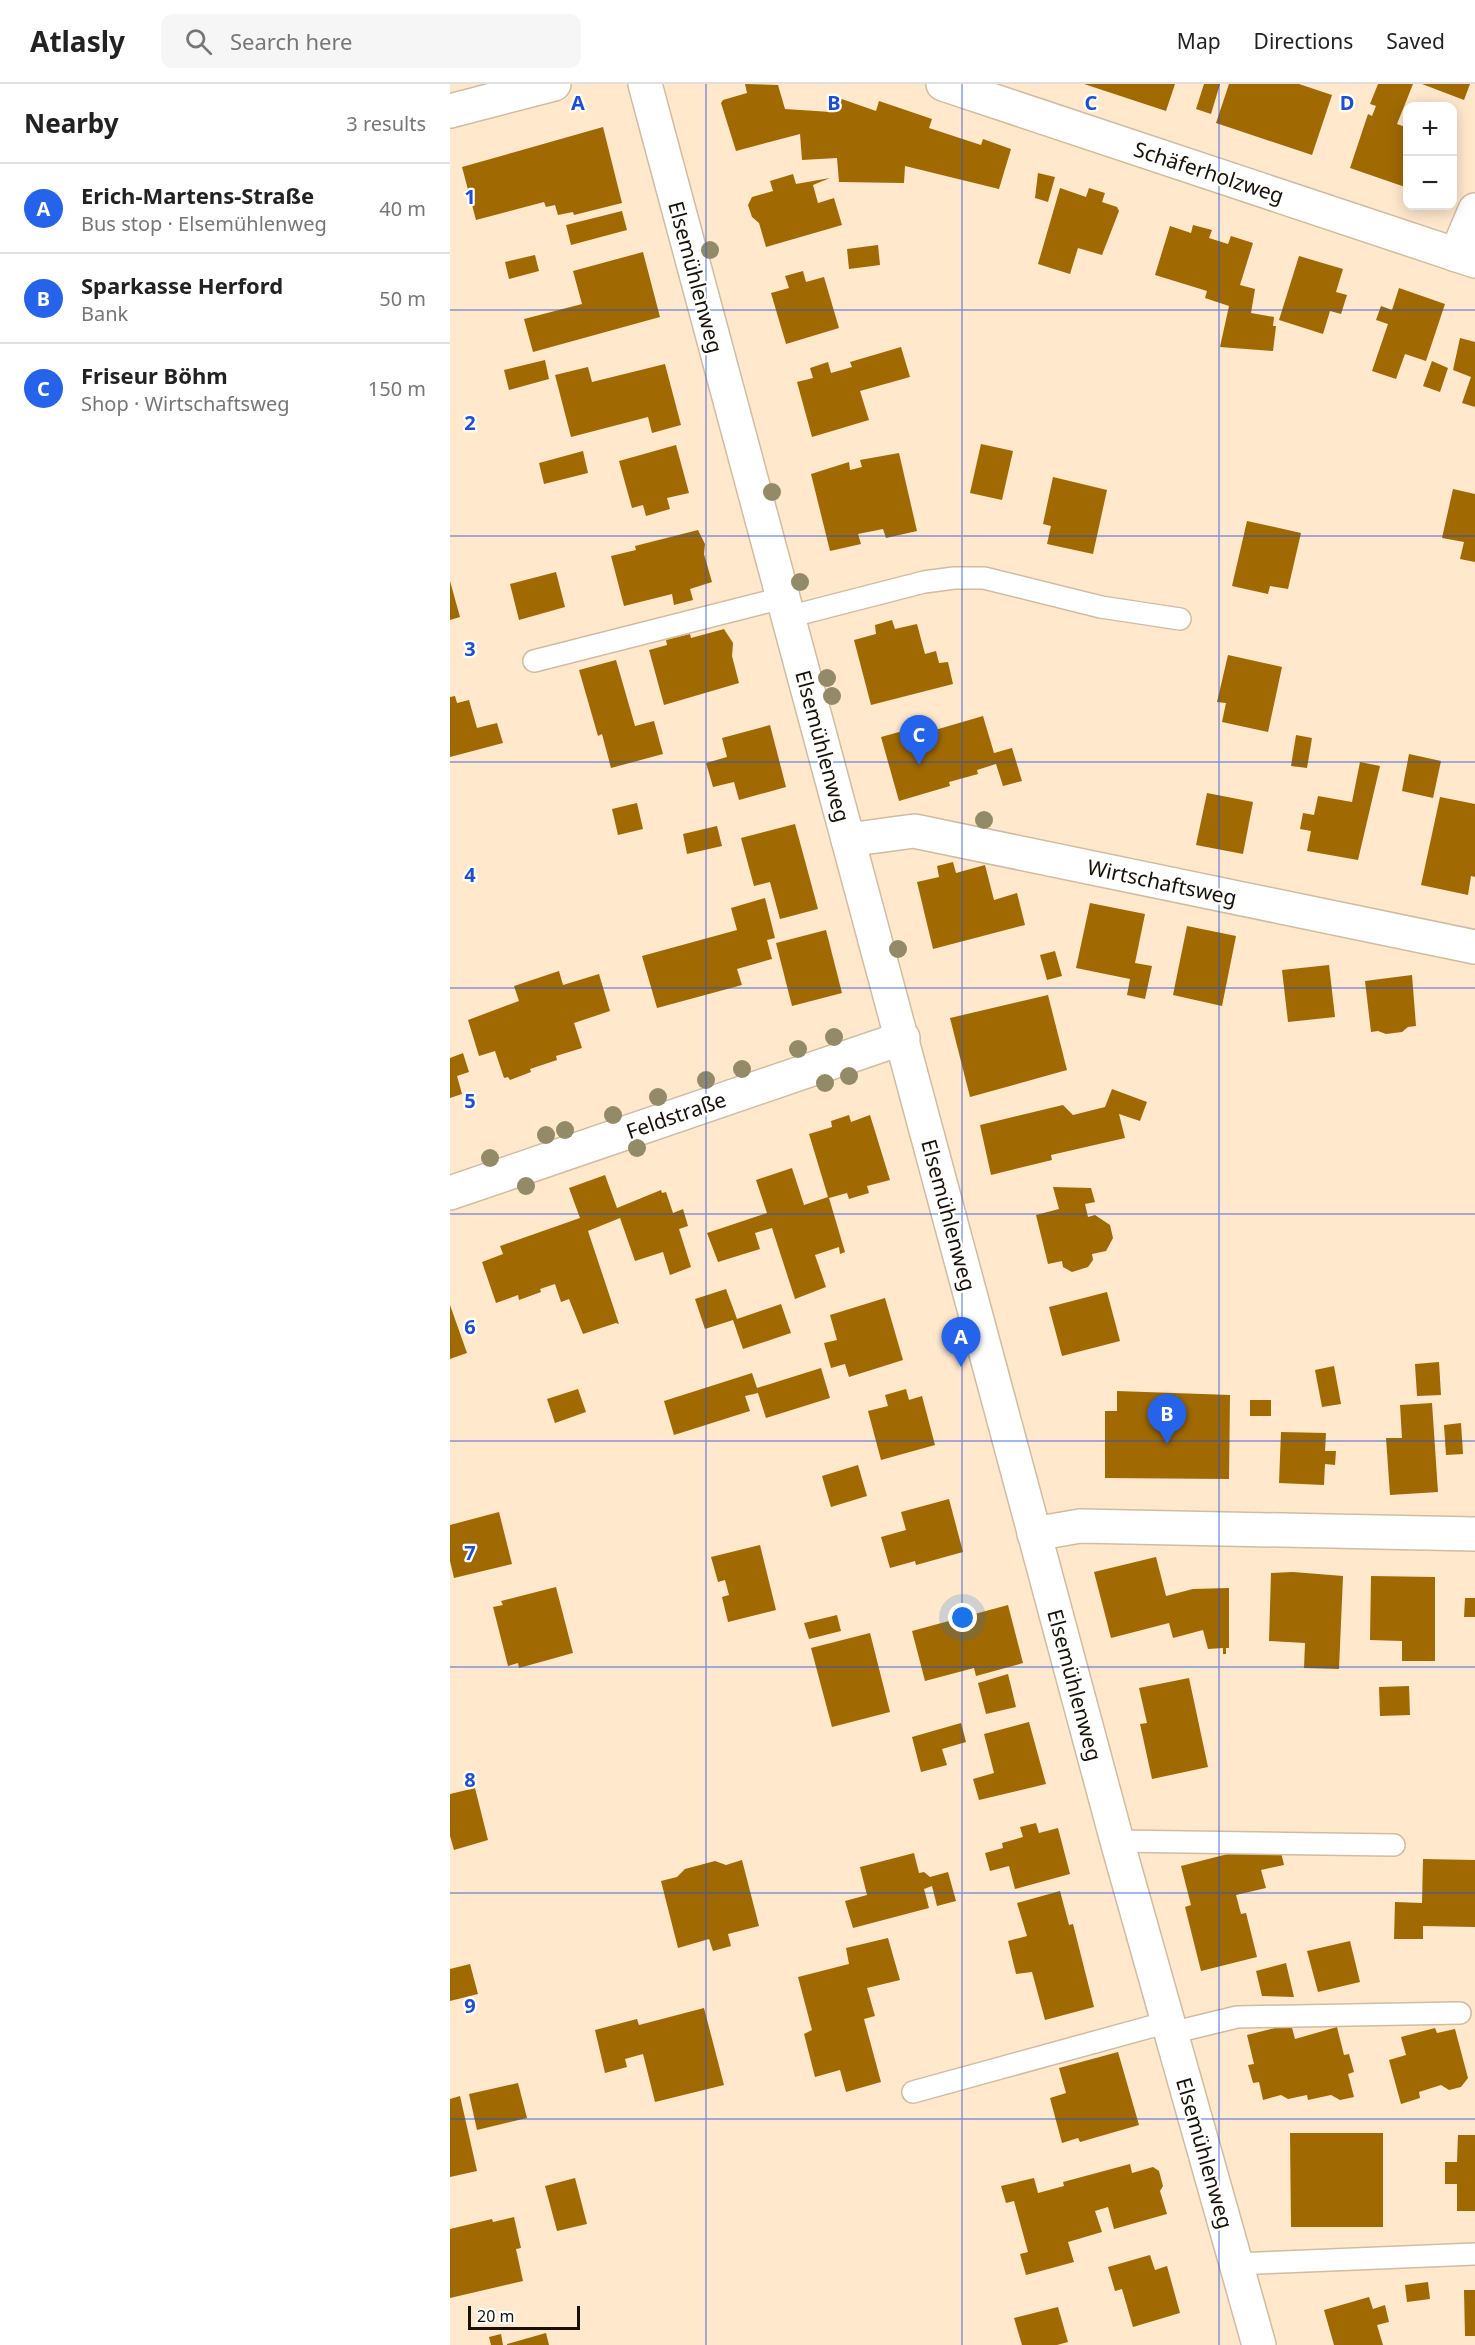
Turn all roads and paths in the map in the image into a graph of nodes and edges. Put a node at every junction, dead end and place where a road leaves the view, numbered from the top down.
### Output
1 (554, 84) edge
2 (645, 84) edge
3 (943, 84) edge
4 (450, 111) edge
5 (1475, 210) edge
6 (1466, 258) edge
7 (785, 607) junction
8 (1180, 619) dead end
9 (534, 661) dead end
10 (848, 840) junction
11 (1475, 947) edge
12 (903, 1038) junction
13 (450, 1193) edge
14 (1034, 1534) junction
15 (1475, 1534) edge
16 (1117, 1841) junction
17 (1394, 1845) dead end
18 (1460, 2013) dead end
19 (1170, 2027) junction
20 (913, 2091) dead end
21 (1475, 2254) edge
22 (1236, 2264) junction
23 (1259, 2345) edge

1 - 4 street
2 - 7 street, Elsemühlenweg
3 - 6 street, Schäferholzweg
5 - 6 street
7 - 8 lane
7 - 9 lane
7 - 10 street, Elsemühlenweg
10 - 11 street, Wirtschaftsweg
10 - 12 street, Elsemühlenweg
12 - 13 street, Feldstraße
12 - 14 street, Elsemühlenweg
14 - 15 street
14 - 16 street, Elsemühlenweg
16 - 17 lane
16 - 19 street, Elsemühlenweg
18 - 19 lane
19 - 20 lane
19 - 22 street, Elsemühlenweg
21 - 22 lane
22 - 23 street, Elsemühlenweg

